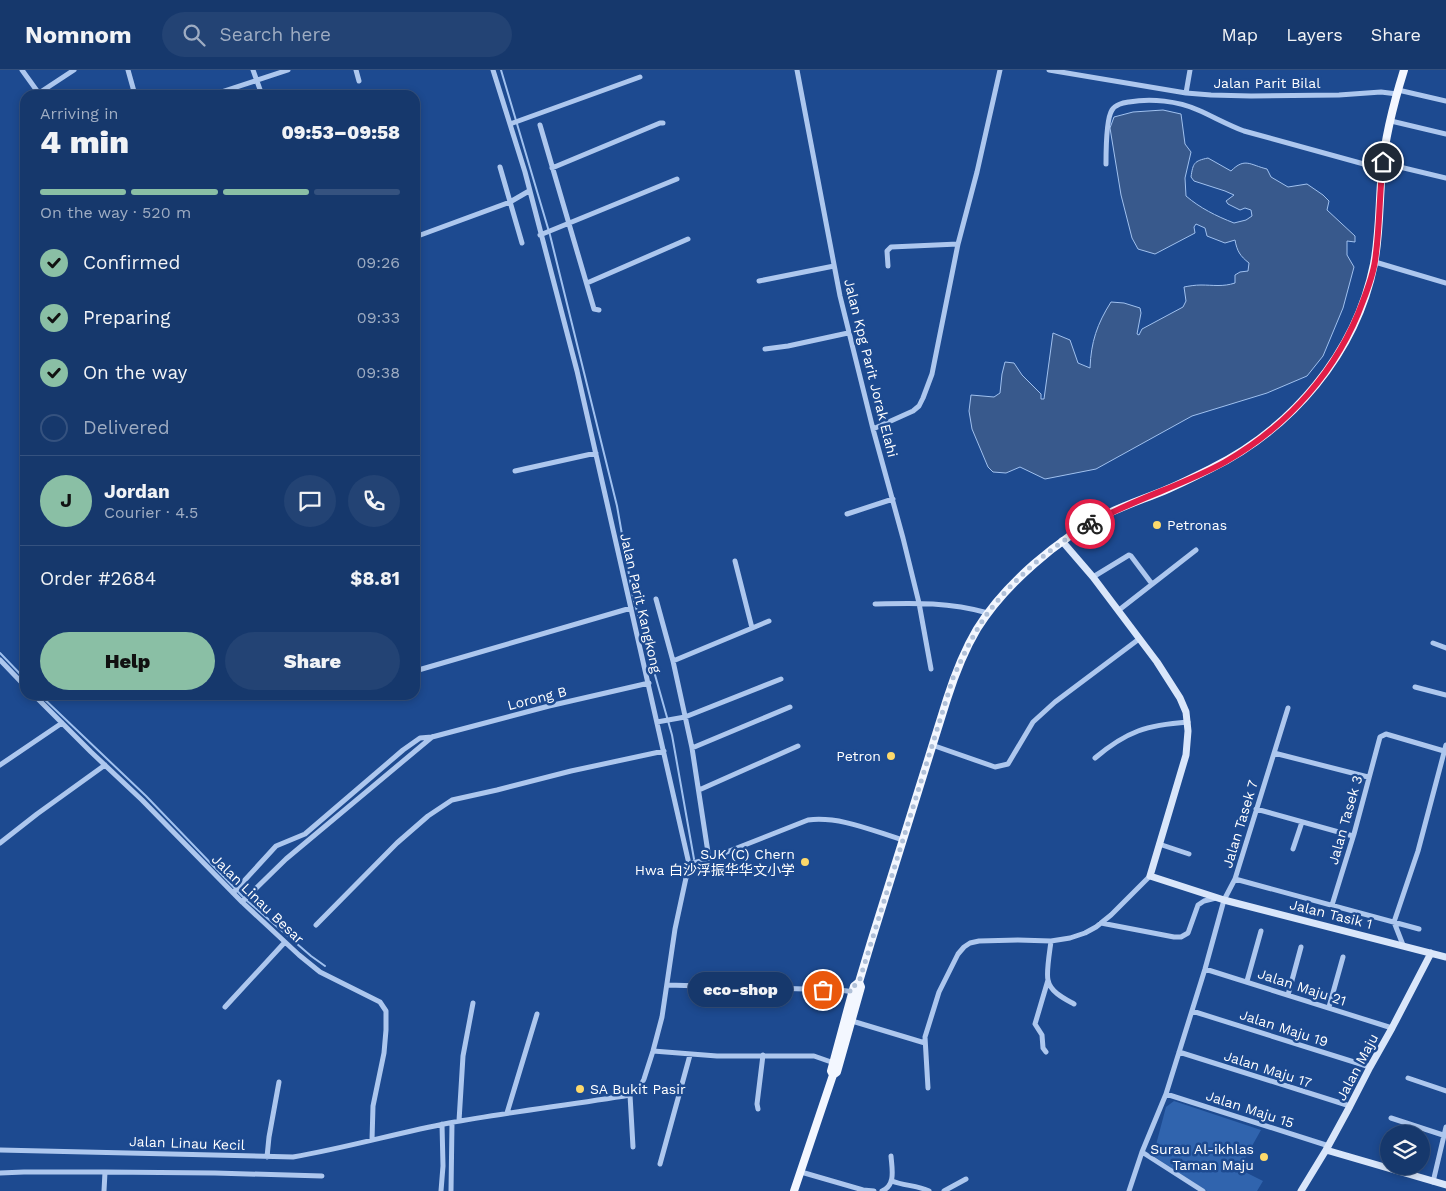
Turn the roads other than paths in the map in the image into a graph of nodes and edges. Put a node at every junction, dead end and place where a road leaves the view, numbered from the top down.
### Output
1 (22, 70) edge
2 (74, 70) edge
3 (128, 70) edge
4 (253, 70) edge
5 (288, 70) edge
6 (356, 70) edge
7 (493, 70) edge
8 (797, 70) edge
9 (1000, 70) edge
10 (1049, 70) edge
11 (1190, 70) edge
12 (1404, 70) edge
13 (1074, 72) edge
14 (640, 77) dead end
15 (257, 80) junction
16 (359, 81) dead end
17 (37, 90) edge
18 (46, 90) edge
19 (134, 90) edge
20 (227, 90) edge
21 (260, 90) edge
22 (1186, 92) junction
23 (1398, 92) junction
24 (1446, 101) edge
25 (1391, 121) junction
26 (512, 123) junction
27 (663, 123) dead end
28 (540, 125) dead end
29 (1446, 134) edge
30 (1106, 164) dead end
31 (1383, 166) junction
32 (500, 167) dead end
33 (552, 168) junction
34 (1446, 178) edge
35 (677, 179) dead end
36 (530, 191) junction
37 (510, 202) junction
38 (569, 223) junction
39 (543, 234) junction
40 (420, 235) edge
41 (688, 239) dead end
42 (522, 243) dead end
43 (958, 244) junction
44 (1375, 262) junction
45 (831, 266) junction
46 (888, 266) dead end
47 (759, 281) dead end
48 (587, 283) junction
49 (1446, 283) edge
50 (599, 310) dead end
51 (845, 334) junction
52 (764, 349) dead end
53 (873, 429) junction
54 (596, 453) junction
55 (515, 471) dead end
56 (893, 499) junction
57 (847, 514) dead end
58 (1062, 541) junction
59 (1196, 550) dead end
60 (735, 561) dead end
61 (1093, 578) junction
62 (1152, 584) junction
63 (656, 599) dead end
64 (919, 603) junction
65 (875, 604) dead end
66 (631, 608) junction
67 (1118, 610) junction
68 (988, 613) junction
69 (769, 621) dead end
70 (752, 628) junction
71 (1139, 639) junction
72 (1433, 644) dead end
73 (1446, 648) edge
74 (0, 660) edge
75 (673, 661) junction
76 (932, 669) dead end
77 (420, 670) edge
78 (781, 679) dead end
79 (20, 681) edge
80 (649, 683) junction
81 (1415, 687) dead end
82 (1446, 695) edge
83 (39, 700) edge
84 (790, 707) dead end
85 (1288, 708) dead end
86 (685, 717) junction
87 (657, 722) junction
88 (1188, 722) junction
89 (62, 723) junction
90 (432, 737) junction
91 (932, 745) junction
92 (798, 746) dead end
93 (692, 748) junction
94 (1445, 748) edge
95 (403, 750) junction
96 (664, 751) junction
97 (1274, 753) junction
98 (408, 756) junction
99 (1095, 758) dead end
100 (0, 765) edge
101 (105, 765) junction
102 (1368, 777) junction
103 (699, 790) junction
104 (1256, 809) junction
105 (1302, 822) junction
106 (1354, 836) junction
107 (903, 840) junction
108 (0, 843) edge
109 (1160, 844) junction
110 (1293, 849) dead end
111 (1189, 854) dead end
112 (709, 859) junction
113 (689, 864) junction
114 (1150, 876) junction
115 (1235, 879) junction
116 (236, 889) junction
117 (1221, 899) junction
118 (243, 900) junction
119 (1332, 905) junction
120 (1394, 922) junction
121 (1101, 923) junction
122 (316, 925) dead end
123 (1419, 929) dead end
124 (1261, 931) dead end
125 (1051, 940) junction
126 (285, 942) junction
127 (1403, 945) junction
128 (1301, 947) dead end
129 (1431, 953) junction
130 (1343, 957) dead end
131 (1446, 957) edge
132 (1205, 968) junction
133 (1048, 980) junction
134 (1247, 981) junction
135 (667, 985) junction
136 (856, 992) junction
137 (1288, 994) junction
138 (473, 1004) dead end
139 (1074, 1004) dead end
140 (225, 1007) dead end
141 (1329, 1008) junction
142 (1192, 1011) junction
143 (537, 1014) dead end
144 (852, 1022) junction
145 (1392, 1028) junction
146 (925, 1043) junction
147 (653, 1051) junction
148 (1046, 1052) dead end
149 (1179, 1052) junction
150 (690, 1055) junction
151 (763, 1055) junction
152 (836, 1063) junction
153 (1370, 1067) junction
154 (1408, 1078) dead end
155 (279, 1082) dead end
156 (928, 1088) dead end
157 (1446, 1091) edge
158 (1166, 1094) junction
159 (630, 1095) junction
160 (1350, 1106) junction
161 (758, 1109) dead end
162 (507, 1113) junction
163 (1391, 1118) dead end
164 (459, 1121) junction
165 (452, 1122) junction
166 (442, 1124) junction
167 (1446, 1127) edge
168 (1443, 1135) junction
169 (372, 1140) junction
170 (633, 1147) dead end
171 (1327, 1148) junction
172 (0, 1150) edge
173 (1142, 1152) junction
174 (891, 1156) dead end
175 (267, 1157) junction
176 (660, 1164) dead end
177 (105, 1172) junction
178 (801, 1172) junction
179 (0, 1173) edge
180 (322, 1176) dead end
181 (966, 1179) dead end
182 (892, 1182) junction
183 (1433, 1182) junction
184 (1446, 1185) edge
185 (104, 1191) edge
186 (441, 1191) edge
187 (451, 1191) edge
188 (794, 1191) edge
189 (874, 1191) edge
190 (882, 1191) edge
191 (929, 1191) edge
192 (944, 1191) edge
193 (1129, 1191) edge
194 (1203, 1191) edge
195 (1301, 1191) edge

1 - 17 street
2 - 18 street
3 - 19 street
4 - 15 street
5 - 15 street
6 - 16 street
7 - 26 street, Jalan Parit Kangkong
8 - 45 street, Jalan Kpg Parit Jorak Elahi
9 - 43 street
10 - 13 street, Jalan Parit Bilal
11 - 22 street
12 - 23 main road
13 - 22 street, Jalan Parit Bilal
14 - 26 street
15 - 20 street
15 - 21 street
22 - 23 street, Jalan Parit Bilal
23 - 24 street, Jalan Parit Bilal
23 - 25 main road
25 - 29 street
25 - 31 main road
26 - 36 street, Jalan Parit Kangkong
27 - 33 street
28 - 33 street
30 - 31 street
31 - 34 street
31 - 44 main road
32 - 37 street
33 - 38 street
35 - 38 street
36 - 37 street
36 - 39 street, Jalan Parit Kangkong
37 - 40 street
37 - 42 street
38 - 39 street
38 - 48 street
39 - 54 street, Jalan Parit Kangkong
41 - 48 street
43 - 46 street
43 - 53 street
44 - 49 street
44 - 58 main road
45 - 47 street
45 - 51 street, Jalan Kpg Parit Jorak Elahi
48 - 50 street
51 - 52 street
51 - 53 street, Jalan Kpg Parit Jorak Elahi
53 - 56 street, Jalan Kpg Parit Jorak Elahi
54 - 55 street
54 - 66 street, Jalan Parit Kangkong
56 - 57 street
56 - 64 street, Jalan Kpg Parit Jorak Elahi
58 - 61 street
58 - 68 main road
59 - 62 street
60 - 70 street
61 - 62 street
61 - 67 street
62 - 67 street
63 - 75 street
64 - 65 street
64 - 68 street
64 - 76 street, Jalan Kpg Parit Jorak Elahi
66 - 77 street
66 - 80 street, Jalan Parit Kangkong
67 - 71 street
68 - 91 main road
69 - 70 street
70 - 75 street
71 - 88 street
71 - 91 street
72 - 73 street
74 - 79 street
75 - 86 street
78 - 86 street
80 - 87 street, Jalan Parit Kangkong
80 - 90 street, Lorong B
81 - 82 street
83 - 89 street, Jalan Linau Besar
84 - 93 street
85 - 97 street, Jalan Tasek 7
86 - 87 street
86 - 93 street
87 - 96 street, Jalan Parit Kangkong
88 - 99 street
88 - 109 street
89 - 100 street
89 - 101 street, Jalan Linau Besar
90 - 95 street, Lorong B
90 - 98 street
91 - 107 main road
92 - 103 street
93 - 103 street
94 - 102 street, Jalan Tasek 3
94 - 120 street
95 - 98 street
95 - 116 street, Lorong B
96 - 113 street, Jalan Parit Kangkong
96 - 122 street
97 - 102 street
97 - 104 street, Jalan Tasek 7
98 - 118 street
101 - 108 street
101 - 116 street, Jalan Linau Besar
102 - 106 street, Jalan Tasek 3
103 - 112 street
104 - 105 street
104 - 115 street, Jalan Tasek 7
105 - 106 street
105 - 110 street
106 - 119 street, Jalan Tasek 3
107 - 112 street
107 - 136 main road
109 - 111 street
109 - 114 street
112 - 113 street
113 - 135 street
114 - 117 street, Jalan Tasik 1
114 - 121 street
115 - 117 street, Jalan Tasek 7
115 - 119 street
116 - 118 street, Jalan Linau Besar
117 - 121 street
117 - 127 street, Jalan Tasik 1
117 - 132 street, Jalan Tasek 7
118 - 126 street, Jalan Linau Besar
119 - 120 street
120 - 123 street
120 - 127 street
121 - 125 street
124 - 134 street
125 - 133 street
125 - 146 street
126 - 140 street
126 - 169 street, Jalan Linau Besar
127 - 129 street, Jalan Tasik 1
128 - 137 street
129 - 131 street, Jalan Tasik 1
129 - 145 street, Jalan Maju
130 - 141 street
132 - 134 street, Jalan Maju 21
132 - 142 street, Jalan Tasek 7
133 - 139 street
133 - 148 street
134 - 137 street, Jalan Maju 21
135 - 136 street
135 - 147 street
136 - 144 main road
136 - 152 main road
137 - 141 street, Jalan Maju 21
138 - 164 street
141 - 145 street, Jalan Maju 21
142 - 149 street, Jalan Tasek 7
142 - 153 street, Jalan Maju 19
143 - 162 street
144 - 146 street
144 - 152 main road
145 - 153 street, Jalan Maju
146 - 156 street
147 - 150 street
147 - 159 street
149 - 158 street, Jalan Tasek 7
149 - 160 street, Jalan Maju 17
150 - 151 street
150 - 176 street
151 - 152 street
151 - 161 street
152 - 178 main road
153 - 160 street, Jalan Maju
154 - 157 street
155 - 175 street
158 - 171 street, Jalan Maju 15
158 - 173 street, Jalan Tasek 7
159 - 162 street, Jalan Linau Kecil
159 - 170 street
160 - 171 street, Jalan Maju
162 - 164 street, Jalan Linau Kecil
163 - 168 street
164 - 165 street, Jalan Linau Kecil
165 - 166 street, Jalan Linau Kecil
165 - 187 street
166 - 169 street, Jalan Linau Kecil
166 - 186 street
167 - 168 street
168 - 183 street
169 - 175 street, Jalan Linau Kecil
171 - 183 street
171 - 195 street, Jalan Maju
172 - 175 street, Jalan Linau Kecil
173 - 193 street, Jalan Tasek 7
173 - 194 street
174 - 182 street
177 - 179 street
177 - 180 street
177 - 185 street
178 - 188 main road
178 - 189 street
181 - 192 street
182 - 190 street
182 - 191 street
183 - 184 street

